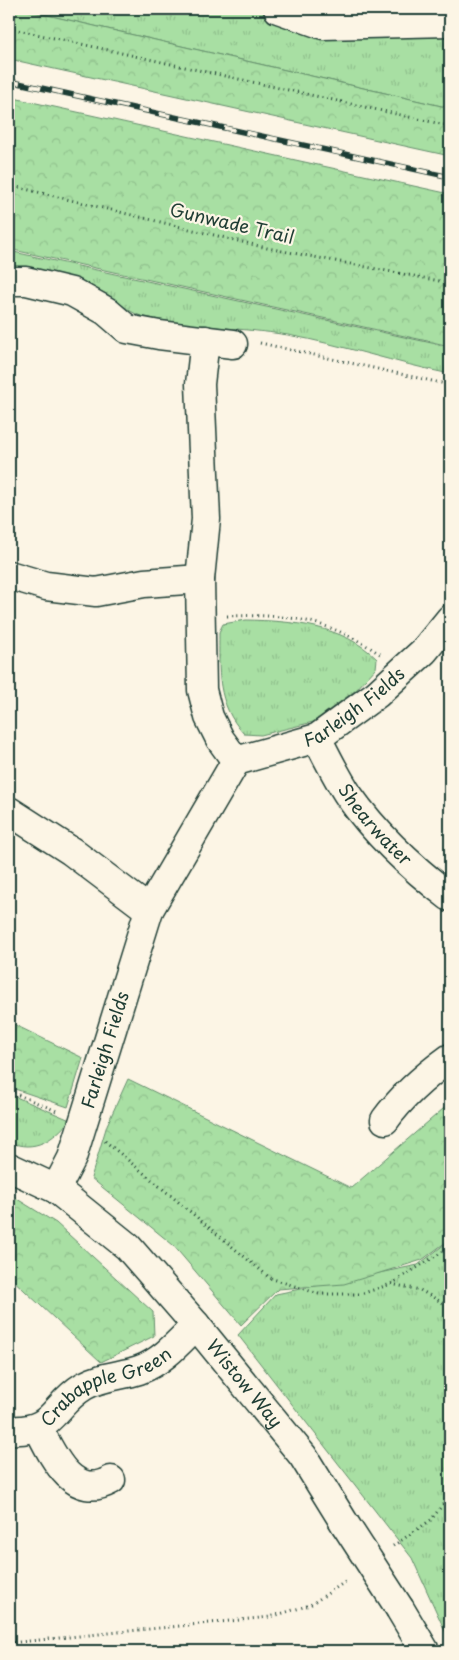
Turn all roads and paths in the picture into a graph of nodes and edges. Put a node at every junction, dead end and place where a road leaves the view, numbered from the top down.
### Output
1 (278, 9) edge
2 (450, 22) edge
3 (9, 28) edge
4 (450, 126) edge
5 (9, 185) edge
6 (9, 281) edge
7 (450, 283) edge
8 (205, 340) junction
9 (233, 344) joint
10 (450, 384) edge
11 (9, 575) edge
12 (200, 579) junction
13 (202, 615) junction
14 (450, 619) edge
15 (401, 672) junction
16 (317, 738) junction
17 (236, 761) junction
18 (9, 811) edge
19 (450, 897) edge
20 (149, 910) junction
21 (450, 1058) edge
22 (9, 1091) edge
23 (60, 1112) dead end
24 (385, 1120) dead end
25 (102, 1139) dead end
26 (9, 1167) edge
27 (56, 1190) junction
28 (450, 1247) edge
29 (391, 1284) junction
30 (450, 1307) edge
31 (196, 1325) junction
32 (38, 1427) junction
33 (9, 1430) edge
34 (111, 1480) dead end
35 (450, 1495) edge
36 (393, 1546) dead end
37 (348, 1580) dead end
38 (9, 1643) edge
39 (425, 1651) edge

1 - 2 street
3 - 4 path
5 - 7 path, Gunwade Trail
6 - 8 street
8 - 9 street
8 - 12 street
9 - 10 path
11 - 12 street
12 - 13 street
13 - 15 path
13 - 17 street
14 - 15 street, Farleigh Fields
15 - 16 street, Farleigh Fields
16 - 17 street, Farleigh Fields
16 - 19 street, Shearwater
17 - 20 street, Farleigh Fields
18 - 20 street
20 - 27 street, Farleigh Fields
21 - 24 street
22 - 23 path
25 - 29 path
26 - 27 street, Wistow Way
27 - 31 street, Wistow Way
28 - 29 path
29 - 30 path
31 - 32 street, Crabapple Green
31 - 39 street, Wistow Way, bridge
32 - 33 street, Crabapple Green
32 - 34 street
35 - 36 path
37 - 38 path

